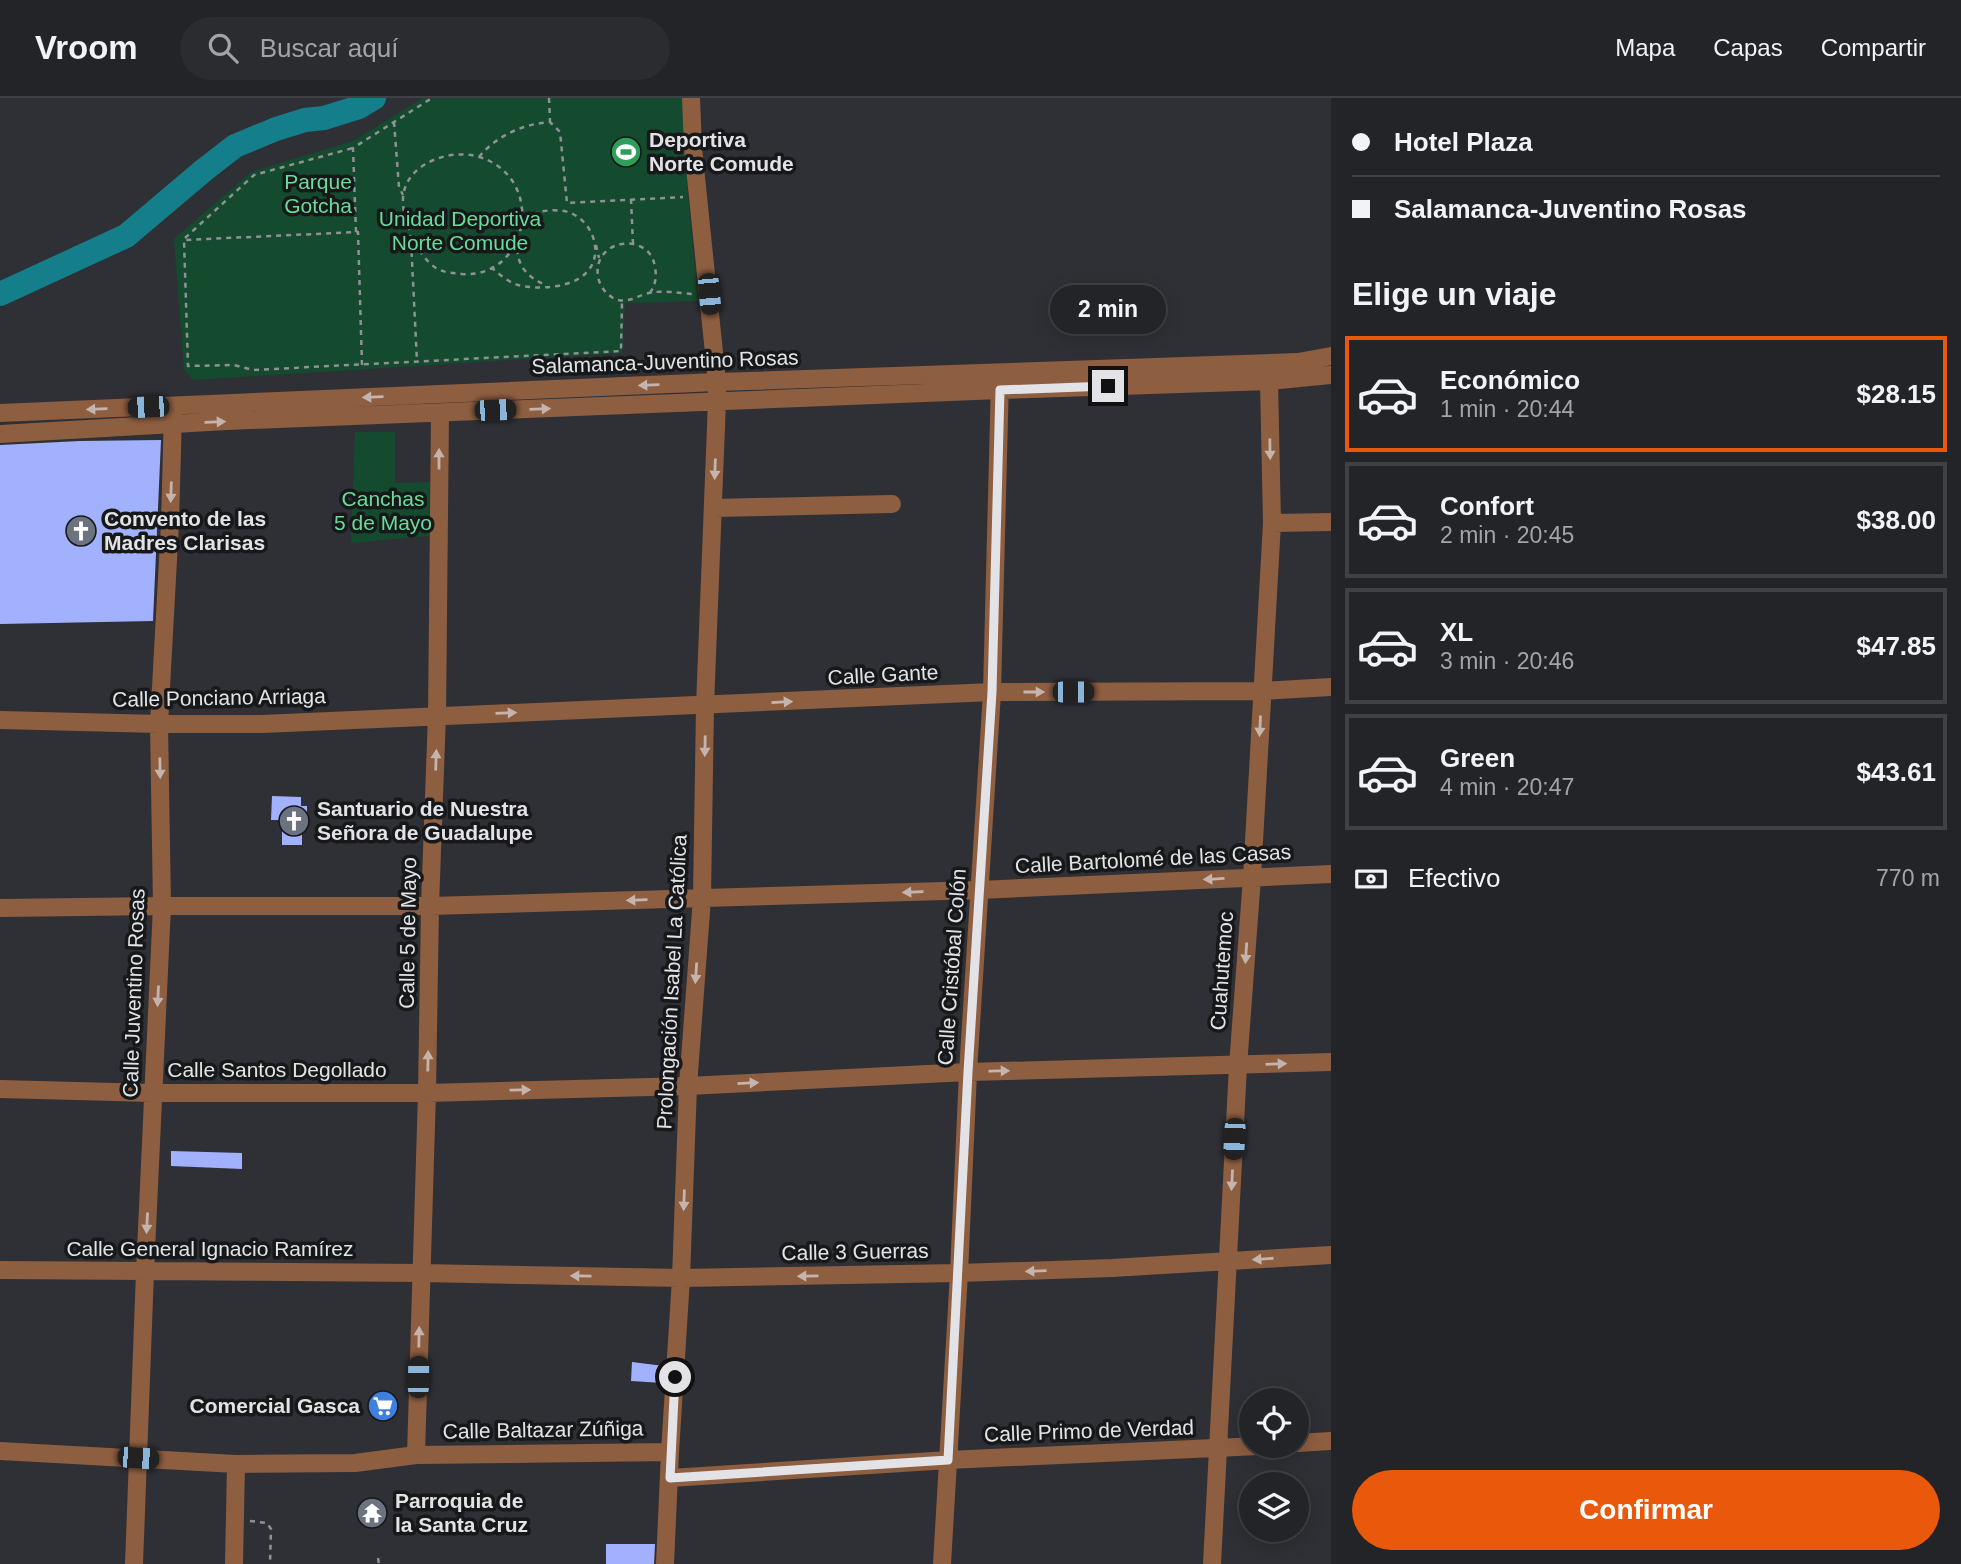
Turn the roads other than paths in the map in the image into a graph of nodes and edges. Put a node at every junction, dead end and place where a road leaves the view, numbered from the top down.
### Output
1 (691, 98) edge
2 (1331, 356) edge
3 (1331, 375) edge
4 (1269, 381) junction
5 (717, 382) junction
6 (1000, 382) junction
7 (717, 401) junction
8 (0, 413) edge
9 (440, 413) junction
10 (173, 415) junction
11 (0, 434) edge
12 (892, 505) dead end
13 (714, 508) junction
14 (1331, 522) edge
15 (1272, 523) junction
16 (1331, 687) edge
17 (1262, 691) junction
18 (992, 692) junction
19 (705, 706) junction
20 (437, 715) junction
21 (0, 720) edge
22 (159, 724) junction
23 (1331, 874) edge
24 (1252, 877) junction
25 (979, 890) junction
26 (702, 898) junction
27 (162, 906) junction
28 (430, 906) junction
29 (0, 908) edge
30 (1331, 1062) edge
31 (1238, 1066) junction
32 (968, 1072) junction
33 (688, 1086) junction
34 (0, 1089) edge
35 (153, 1093) junction
36 (428, 1093) junction
37 (1331, 1255) edge
38 (1228, 1261) junction
39 (0, 1270) edge
40 (145, 1272) junction
41 (421, 1273) junction
42 (959, 1273) junction
43 (681, 1278) junction
44 (1331, 1441) edge
45 (1309, 1442) edge
46 (1239, 1447) edge
47 (1218, 1448) junction
48 (0, 1451) edge
49 (670, 1452) junction
50 (416, 1455) junction
51 (138, 1458) junction
52 (948, 1460) junction
53 (236, 1464) junction
54 (670, 1478) junction
55 (134, 1564) edge
56 (234, 1564) edge
57 (665, 1564) edge
58 (942, 1564) edge
59 (1212, 1564) edge

1 - 5 street
2 - 6 street, Salamanca-Juventino Rosas
3 - 4 street, Salamanca-Juventino Rosas
4 - 6 street, Salamanca-Juventino Rosas
4 -> 15 street, Cuahutemoc
5 - 6 street, Salamanca-Juventino Rosas
5 - 7 street, Prolongación Isabel La Católica
5 -> 10 street, Salamanca-Juventino Rosas
6 - 7 street, Salamanca-Juventino Rosas
6 - 18 street, Calle Cristóbal Colón
9 -> 7 street, Salamanca-Juventino Rosas
7 -> 13 street, Prolongación Isabel La Católica
10 -> 8 street, Salamanca-Juventino Rosas
10 -> 9 street, Salamanca-Juventino Rosas
20 -> 9 street, Calle 5 de Mayo
10 - 11 street, Salamanca-Juventino Rosas
10 -> 22 street, Calle Juventino Rosas
12 - 13 street
13 - 19 street, Prolongación Isabel La Católica
14 - 15 street
15 - 17 street, Cuahutemoc
16 - 17 street, Calle Gante
18 -> 17 street, Calle Gante
17 -> 24 street, Cuahutemoc
19 -> 18 street, Calle Gante
18 - 25 street, Calle Cristóbal Colón
20 -> 19 street, Calle Gante
19 -> 26 street, Prolongación Isabel La Católica
20 - 22 street, Calle Ponciano Arriaga
28 -> 20 street, Calle 5 de Mayo
21 - 22 street, Calle Ponciano Arriaga
22 -> 27 street, Calle Juventino Rosas
23 - 24 street, Calle Bartolomé de las Casas
24 -> 25 street, Calle Bartolomé de las Casas
24 -> 31 street, Cuahutemoc
25 -> 26 street, Calle Bartolomé de las Casas
25 - 32 street, Calle Cristóbal Colón
26 -> 28 street, Calle Bartolomé de las Casas
26 -> 33 street, Prolongación Isabel La Católica
27 - 28 street, Calle Bartolomé de las Casas
27 - 29 street, Calle Bartolomé de las Casas
27 -> 35 street, Calle Juventino Rosas
36 -> 28 street, Calle 5 de Mayo
31 -> 30 street, Calle Santos Degollado
32 -> 31 street, Calle Santos Degollado
31 -> 38 street, Cuahutemoc
33 -> 32 street, Calle Santos Degollado
32 - 42 street, Calle Cristóbal Colón
36 -> 33 street, Calle Santos Degollado
33 -> 43 street, Prolongación Isabel La Católica
34 - 35 street, Calle Santos Degollado
35 - 36 street, Calle Santos Degollado
35 -> 40 street, Calle Juventino Rosas
36 - 41 street, Calle 5 de Mayo
37 -> 38 street, Calle 3 Guerras
38 -> 42 street, Calle 3 Guerras
38 - 47 street, Cuahutemoc
39 - 40 street, Calle General Ignacio Ramírez
40 - 41 street, Calle General Ignacio Ramírez
40 - 51 street, Calle Juventino Rosas
43 -> 41 street, Calle 3 Guerras
50 -> 41 street, Calle 5 de Mayo
42 -> 43 street, Calle 3 Guerras
42 - 52 street, Calle Cristóbal Colón
43 - 49 street, Prolongación Isabel La Católica
44 - 45 street
46 - 47 street, Calle Primo de Verdad
47 - 52 street, Calle Primo de Verdad
47 - 59 street, Cuahutemoc
48 - 51 street, Calle Baltazar Zúñiga
49 - 50 street, Calle Baltazar Zúñiga
49 - 54 street, Prolongación Isabel La Católica
50 - 53 street, Calle Baltazar Zúñiga
51 - 53 street, Calle Baltazar Zúñiga
51 - 55 street, Calle Juventino Rosas
52 - 54 street, Calle Primo de Verdad
52 - 58 street, Calle Cristóbal Colón
53 - 56 street
54 - 57 street, Prolongación Isabel La Católica

